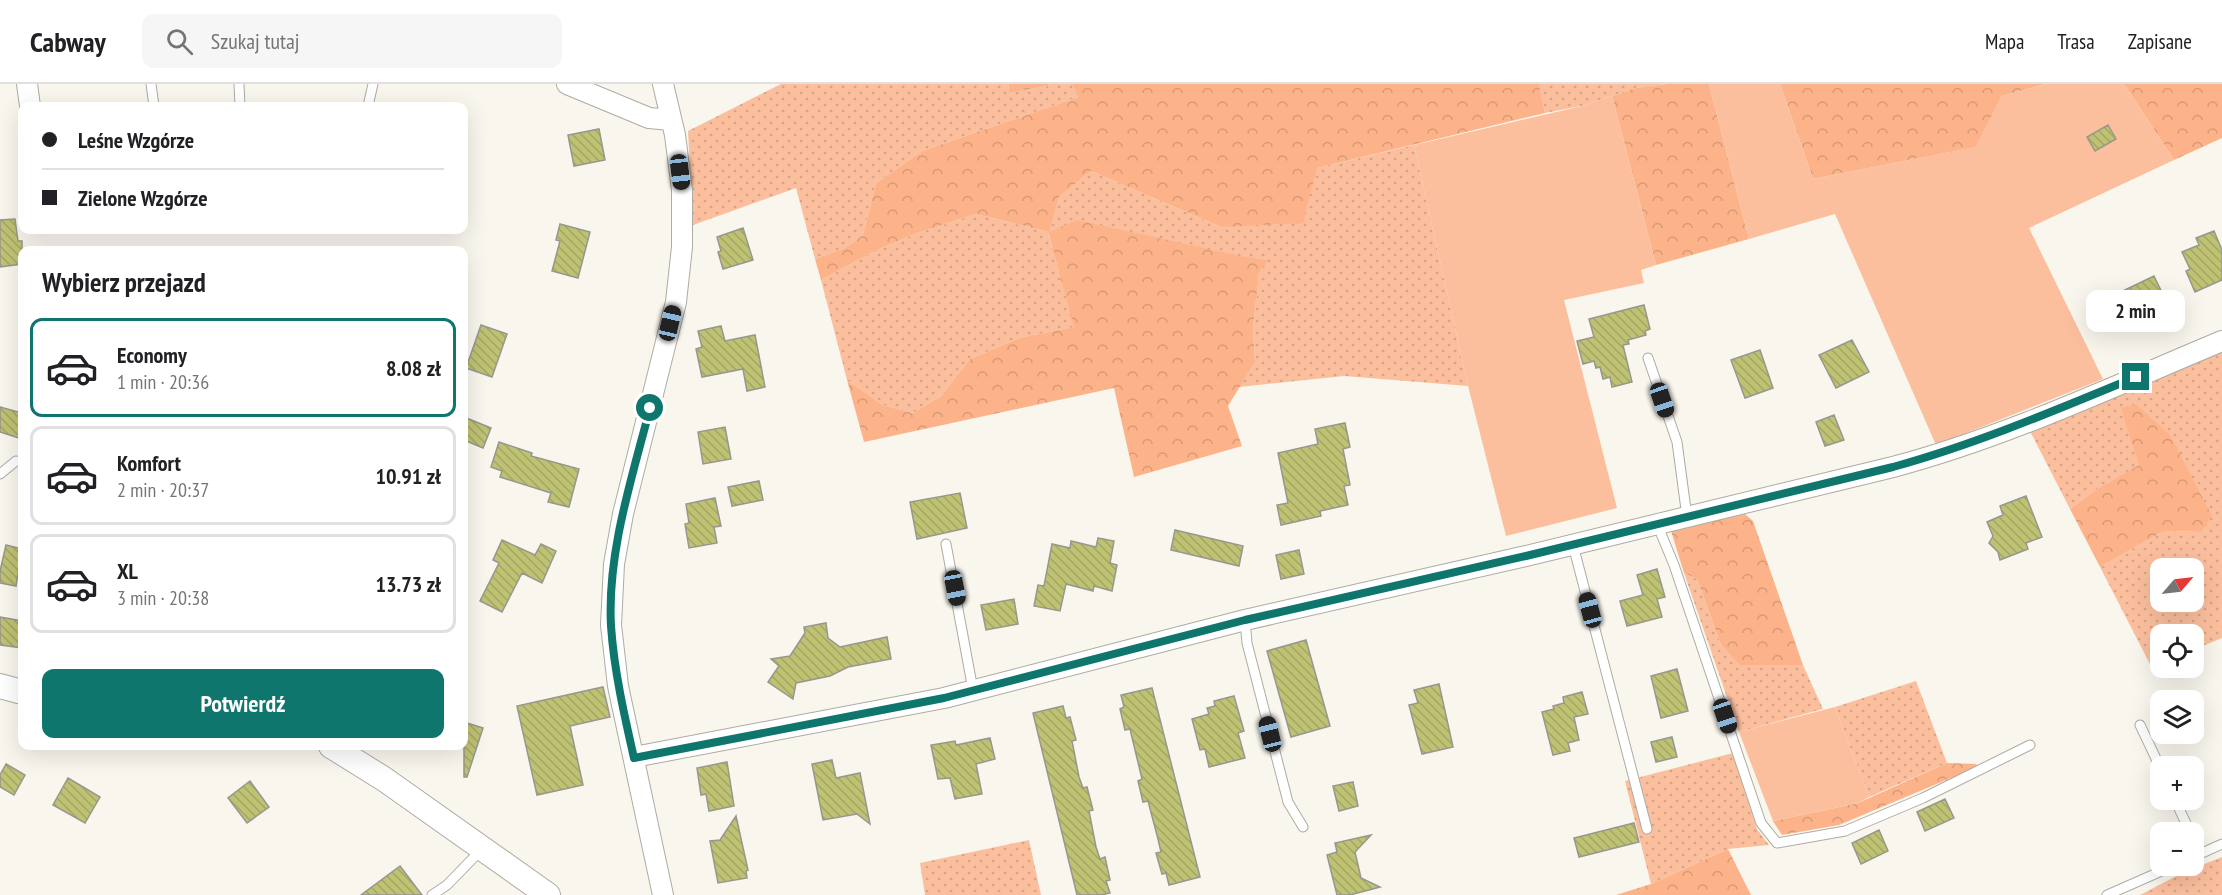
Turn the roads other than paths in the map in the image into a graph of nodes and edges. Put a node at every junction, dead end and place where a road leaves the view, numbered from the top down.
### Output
1 (27, 84) edge
2 (151, 84) edge
3 (239, 84) edge
4 (373, 84) edge
5 (567, 84) edge
6 (663, 84) edge
7 (29, 102) edge
8 (153, 102) edge
9 (240, 102) edge
10 (370, 102) edge
11 (671, 120) junction
12 (2222, 341) edge
13 (1648, 358) dead end
14 (16, 461) dead end
15 (0, 474) edge
16 (1687, 517) junction
17 (1657, 524) junction
18 (946, 544) dead end
19 (1573, 545) junction
20 (1245, 620) junction
21 (0, 686) edge
22 (973, 690) junction
23 (18, 691) edge
24 (2140, 724) dead end
25 (2030, 745) dead end
26 (337, 750) edge
27 (2155, 756) edge
28 (634, 758) junction
29 (1303, 827) dead end
30 (1647, 829) dead end
31 (2222, 844) edge
32 (482, 848) junction
33 (2204, 852) edge
34 (2150, 876) edge
35 (432, 895) edge
36 (548, 895) edge
37 (663, 895) edge
38 (2107, 895) edge

1 - 7 street
2 - 8 lane
3 - 9 lane
4 - 10 lane
5 - 11 street
6 - 11 street
11 - 28 street
12 - 16 street
13 - 16 lane
14 - 15 lane
16 - 17 street
17 - 19 street
17 - 25 lane
18 - 22 lane
19 - 20 street
19 - 30 lane
20 - 22 street
20 - 29 lane
21 - 23 street
22 - 28 street
24 - 27 lane
26 - 32 street
28 - 37 street
31 - 33 lane
32 - 35 lane
32 - 36 street
34 - 38 lane

